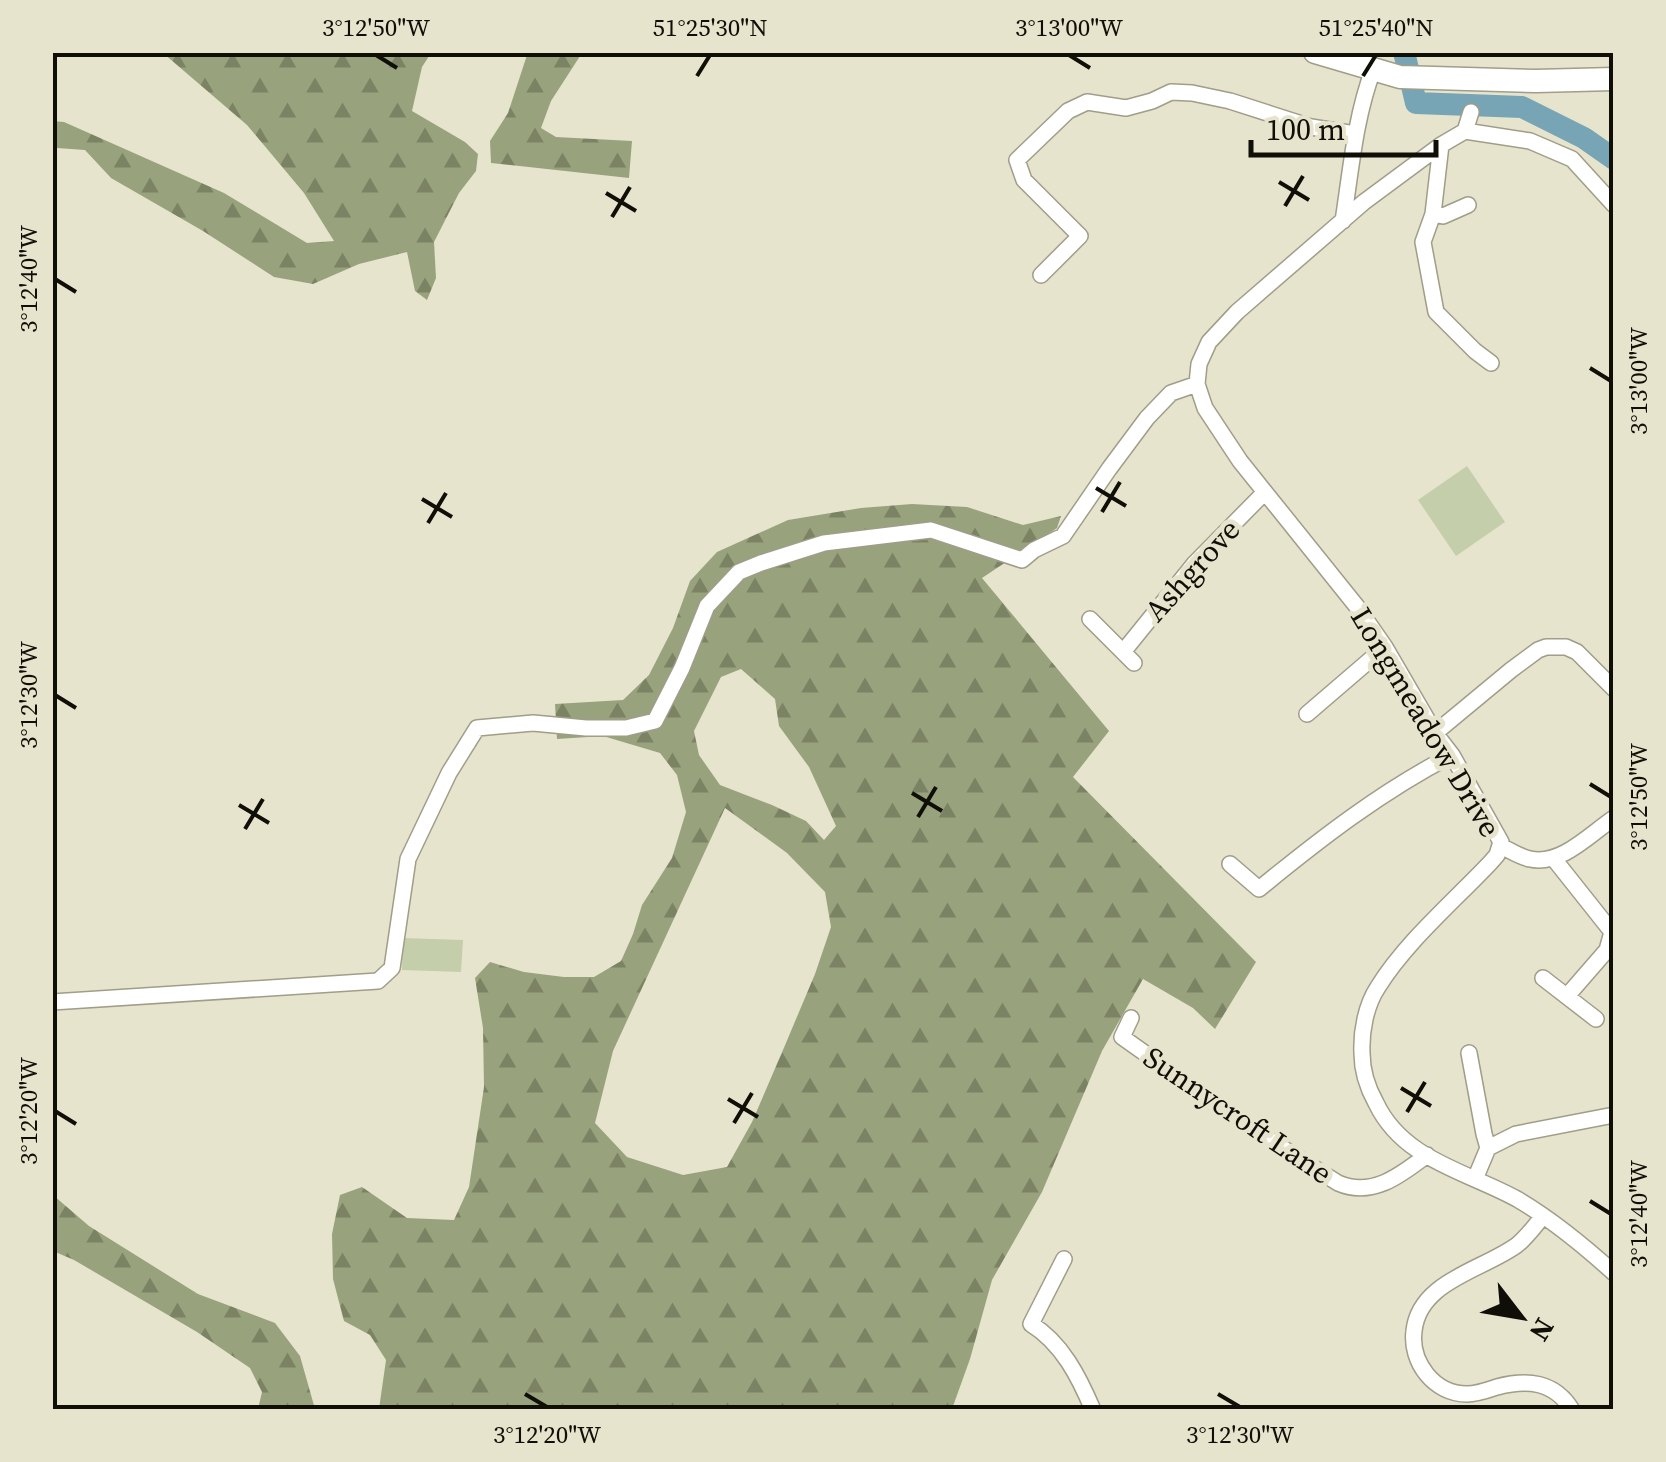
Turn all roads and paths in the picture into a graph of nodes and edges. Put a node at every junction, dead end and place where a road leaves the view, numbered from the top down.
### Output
1 (1315, 52) edge
2 (1373, 70) junction
3 (1614, 79) edge
4 (1471, 112) dead end
5 (1465, 131) junction
6 (1356, 134) junction
7 (1440, 146) junction
8 (1468, 205) dead end
9 (1614, 205) edge
10 (1433, 214) junction
11 (1343, 221) junction
12 (1041, 275) dead end
13 (1491, 363) dead end
14 (1197, 384) junction
15 (1265, 492) junction
16 (1090, 618) dead end
17 (1385, 647) junction
18 (1614, 689) edge
19 (1307, 714) dead end
20 (1435, 733) junction
21 (1452, 755) junction
22 (1614, 818) edge
23 (1501, 846) junction
24 (1554, 859) junction
25 (1230, 864) dead end
26 (1613, 932) edge
27 (1543, 978) dead end
28 (1567, 996) junction
29 (52, 1002) edge
30 (1131, 1018) dead end
31 (1596, 1020) dead end
32 (1469, 1053) dead end
33 (1614, 1115) edge
34 (1488, 1148) junction
35 (1428, 1155) junction
36 (1475, 1179) junction
37 (1543, 1216) junction
38 (1064, 1259) dead end
39 (1614, 1273) edge
40 (1469, 1402) edge
41 (1093, 1410) edge
42 (1572, 1410) edge

1 - 2 main road
2 - 3 main road
2 - 6 street
4 - 5 street
5 - 7 street
5 - 9 street
6 - 11 street
6 - 12 street
7 - 10 street
7 - 11 street
8 - 10 street
10 - 13 street
11 - 14 street
14 - 15 street, Longmeadow Drive
14 - 29 street
15 - 16 street, Ashgrove
15 - 17 street, Longmeadow Drive
17 - 19 street
17 - 20 street, Longmeadow Drive
18 - 20 street
20 - 21 street, Longmeadow Drive
21 - 23 street, Longmeadow Drive
21 - 25 street
22 - 24 street
23 - 24 street
23 - 35 street, Longmeadow Drive
24 - 26 street
26 - 28 street
27 - 28 street
28 - 31 street
30 - 35 street, Sunnycroft Lane
32 - 34 street
33 - 34 street
34 - 36 street
35 - 36 street, Longmeadow Drive
36 - 37 street, Longmeadow Drive
37 - 39 street, Longmeadow Drive
37 - 40 street
38 - 41 street
40 - 42 street

